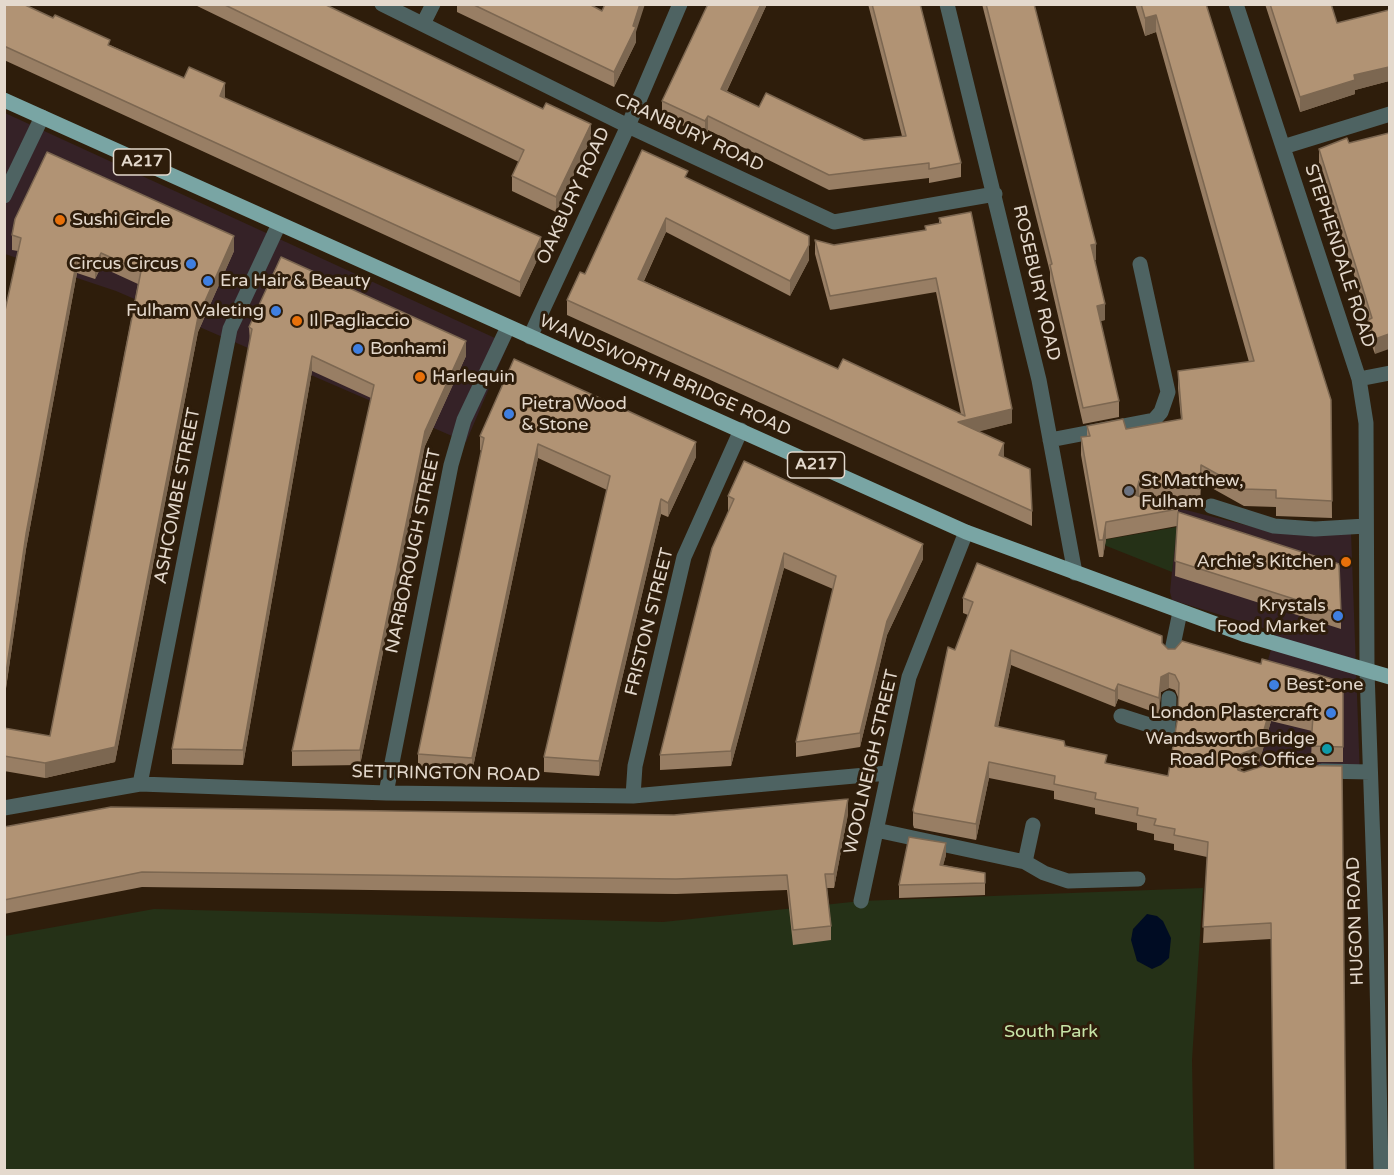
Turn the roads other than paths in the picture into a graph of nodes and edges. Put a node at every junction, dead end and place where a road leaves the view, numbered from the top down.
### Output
1 (382, 4) edge
2 (433, 4) edge
3 (680, 4) edge
4 (947, 4) edge
5 (1236, 4) edge
6 (423, 24) junction
7 (4, 100) edge
8 (1389, 114) edge
9 (42, 117) junction
10 (628, 126) junction
11 (1283, 147) junction
12 (995, 194) junction
13 (4, 196) edge
14 (279, 224) junction
15 (1140, 264) dead end
16 (508, 327) junction
17 (530, 337) junction
18 (1389, 373) edge
19 (1359, 379) junction
20 (741, 430) junction
21 (1050, 440) junction
22 (1211, 506) dead end
23 (1366, 526) junction
24 (966, 532) junction
25 (1075, 573) junction
26 (1180, 612) junction
27 (1171, 655) edge
28 (1366, 670) junction
29 (1389, 677) edge
30 (1169, 698) dead end
31 (1121, 716) dead end
32 (1311, 771) edge
33 (1370, 772) junction
34 (888, 773) junction
35 (140, 784) junction
36 (386, 793) junction
37 (633, 796) junction
38 (4, 808) edge
39 (1033, 825) dead end
40 (876, 830) junction
41 (1025, 862) junction
42 (1137, 879) dead end
43 (861, 901) dead end
44 (1383, 934) edge
45 (1381, 1170) edge

1 - 6 street, CRANBURY ROAD
2 - 6 street
3 - 10 street, OAKBURY ROAD
4 - 12 street, ROSEBURY ROAD
5 - 11 street, STEPHENDALE ROAD
6 - 10 street, CRANBURY ROAD
7 - 9 main road, WANDSWORTH BRIDGE ROAD / A217
8 - 11 street
9 - 13 street
9 - 14 main road, WANDSWORTH BRIDGE ROAD / A217
10 - 12 street, CRANBURY ROAD
10 - 17 street, OAKBURY ROAD
11 - 19 street, STEPHENDALE ROAD
12 - 21 street, ROSEBURY ROAD
14 - 16 main road, WANDSWORTH BRIDGE ROAD / A217
14 - 35 street, ASHCOMBE STREET
15 - 21 street
16 - 17 main road, WANDSWORTH BRIDGE ROAD / A217
16 - 36 street, NARBOROUGH STREET
17 - 20 main road, WANDSWORTH BRIDGE ROAD / A217
18 - 19 street
19 - 23 street, STEPHENDALE ROAD
20 - 24 main road, WANDSWORTH BRIDGE ROAD / A217
20 - 37 street, FRISTON STREET
21 - 25 street, ROSEBURY ROAD
22 - 23 street
23 - 28 street, STEPHENDALE ROAD
24 - 25 main road, WANDSWORTH BRIDGE ROAD / A217
24 - 34 street, WOOLNEIGH STREET
25 - 26 main road, WANDSWORTH BRIDGE ROAD / A217
26 - 27 street
26 - 28 main road, WANDSWORTH BRIDGE ROAD / A217
28 - 29 main road, WANDSWORTH BRIDGE ROAD / A217
28 - 33 street, HUGON ROAD
30 - 31 street
32 - 33 street
33 - 44 street, HUGON ROAD
34 - 37 street, SETTRINGTON ROAD
34 - 40 street, WOOLNEIGH STREET
35 - 36 street, SETTRINGTON ROAD
35 - 38 street, SETTRINGTON ROAD
36 - 37 street, SETTRINGTON ROAD
39 - 41 street
40 - 41 street
40 - 43 street, WOOLNEIGH STREET
41 - 42 street
44 - 45 street, HUGON ROAD

